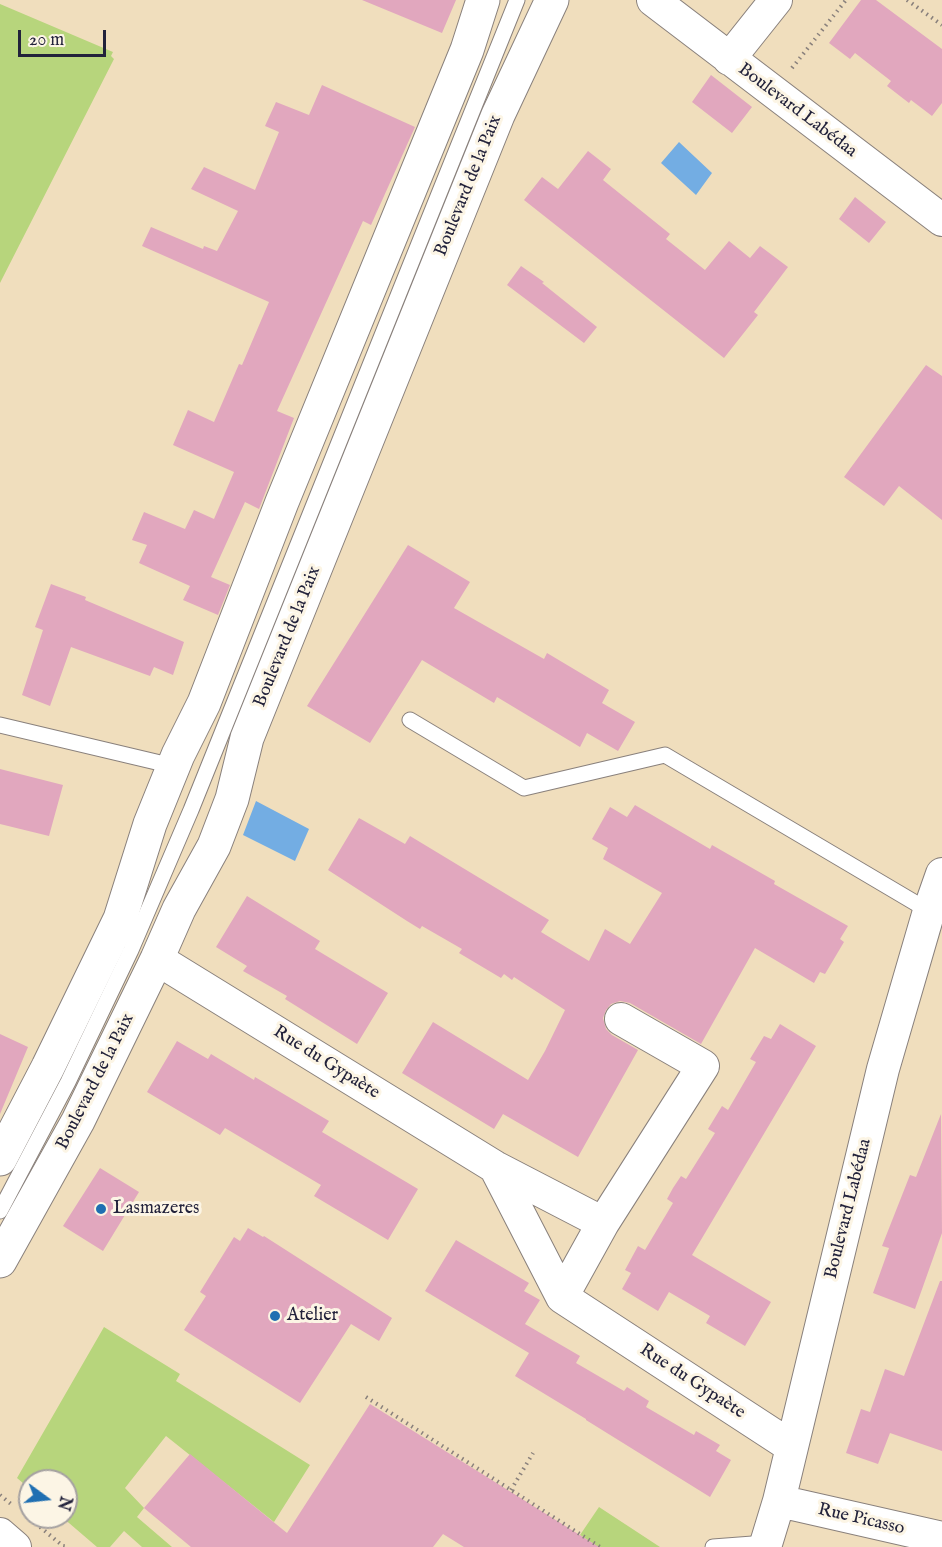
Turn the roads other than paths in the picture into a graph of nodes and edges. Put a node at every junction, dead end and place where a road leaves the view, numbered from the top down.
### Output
1 (483, 0) edge
2 (517, 0) edge
3 (552, 0) edge
4 (654, 0) edge
5 (776, 0) edge
6 (729, 59) junction
7 (942, 220) edge
8 (410, 720) dead end
9 (0, 725) edge
10 (173, 766) junction
11 (942, 874) edge
12 (928, 911) junction
13 (157, 959) junction
14 (621, 1019) dead end
15 (0, 1159) edge
16 (495, 1167) junction
17 (0, 1211) edge
18 (603, 1223) junction
19 (0, 1262) edge
20 (562, 1297) junction
21 (792, 1447) junction
22 (779, 1501) junction
23 (0, 1534) edge
24 (942, 1538) edge
25 (765, 1545) edge
26 (15, 1547) edge
27 (713, 1547) edge

1 - 10 main road
2 - 17 lane
3 - 13 main road, Boulevard de la Paix
4 - 6 street, Boulevard Labédaa
5 - 6 street
6 - 7 street, Boulevard Labédaa
8 - 12 lane
9 - 10 lane
10 - 15 main road
11 - 12 street, Boulevard Labédaa
12 - 21 street, Boulevard Labédaa
13 - 16 street, Rue du Gypaète
13 - 19 main road, Boulevard de la Paix
14 - 18 street
16 - 18 street, Rue du Gypaète
16 - 20 street, Rue du Gypaète
18 - 20 street
20 - 21 street, Rue du Gypaète
21 - 22 street, Boulevard Labédaa
22 - 24 street, Rue Picasso
22 - 25 street, Boulevard Labédaa
23 - 26 street
25 - 27 lane

